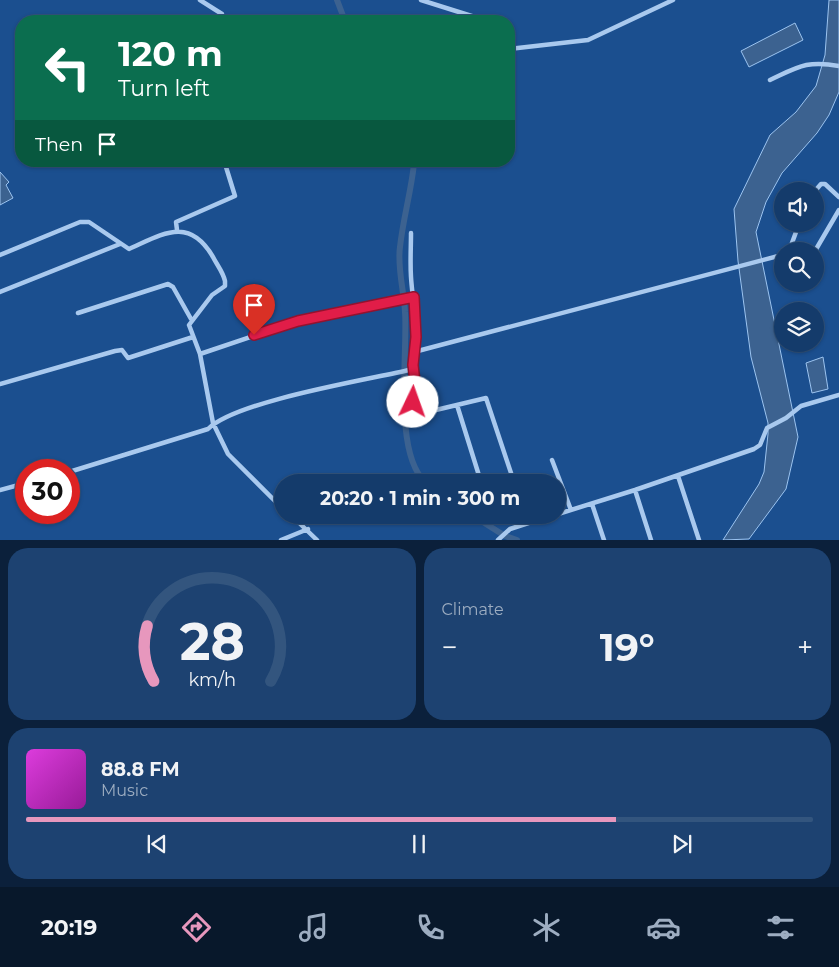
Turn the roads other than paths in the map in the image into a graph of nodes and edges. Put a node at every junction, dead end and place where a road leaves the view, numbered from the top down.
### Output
1 (200, 0) edge
2 (422, 0) edge
3 (674, 0) edge
4 (222, 15) edge
5 (469, 15) edge
6 (515, 48) edge
7 (839, 66) edge
8 (770, 80) dead end
9 (226, 167) edge
10 (824, 184) edge
11 (839, 197) edge
12 (839, 210) edge
13 (177, 230) junction
14 (411, 233) dead end
15 (820, 242) edge
16 (120, 244) junction
17 (0, 255) edge
18 (774, 257) edge
19 (0, 292) edge
20 (414, 297) junction
21 (78, 313) dead end
22 (191, 319) junction
23 (193, 337) junction
24 (414, 352) junction
25 (200, 354) junction
26 (413, 365) junction
27 (0, 384) edge
28 (839, 395) edge
29 (457, 405) junction
30 (213, 423) junction
31 (552, 460) dead end
32 (80, 469) edge
33 (479, 474) edge
34 (511, 474) edge
35 (557, 474) edge
36 (678, 476) junction
37 (15, 486) edge
38 (0, 490) edge
39 (635, 490) junction
40 (566, 499) edge
41 (274, 500) edge
42 (592, 504) junction
43 (570, 510) junction
44 (566, 511) edge
45 (302, 524) edge
46 (523, 524) edge
47 (308, 529) junction
48 (498, 539) edge
49 (281, 540) edge
50 (317, 540) edge
51 (604, 540) edge
52 (651, 540) edge
53 (699, 540) edge

1 - 4 street
2 - 5 street
3 - 6 street
7 - 8 street
9 - 13 street
10 - 11 street
12 - 15 street
13 - 16 street
13 - 22 street
14 - 20 street
16 - 17 street
16 - 19 street
18 - 24 street
20 - 24 street
20 - 25 street
21 - 22 street
22 - 23 street
23 - 25 street
23 - 27 street
24 - 26 street
25 - 30 street
26 - 29 street
26 - 30 street
28 - 36 street
29 - 33 street
29 - 34 street
30 - 32 street
30 - 41 street
31 - 35 street
36 - 39 street
36 - 53 street
37 - 38 street
39 - 42 street
39 - 52 street
40 - 43 street
42 - 43 street
42 - 51 street
43 - 44 street
45 - 47 street
46 - 48 street
47 - 49 street
47 - 50 street

